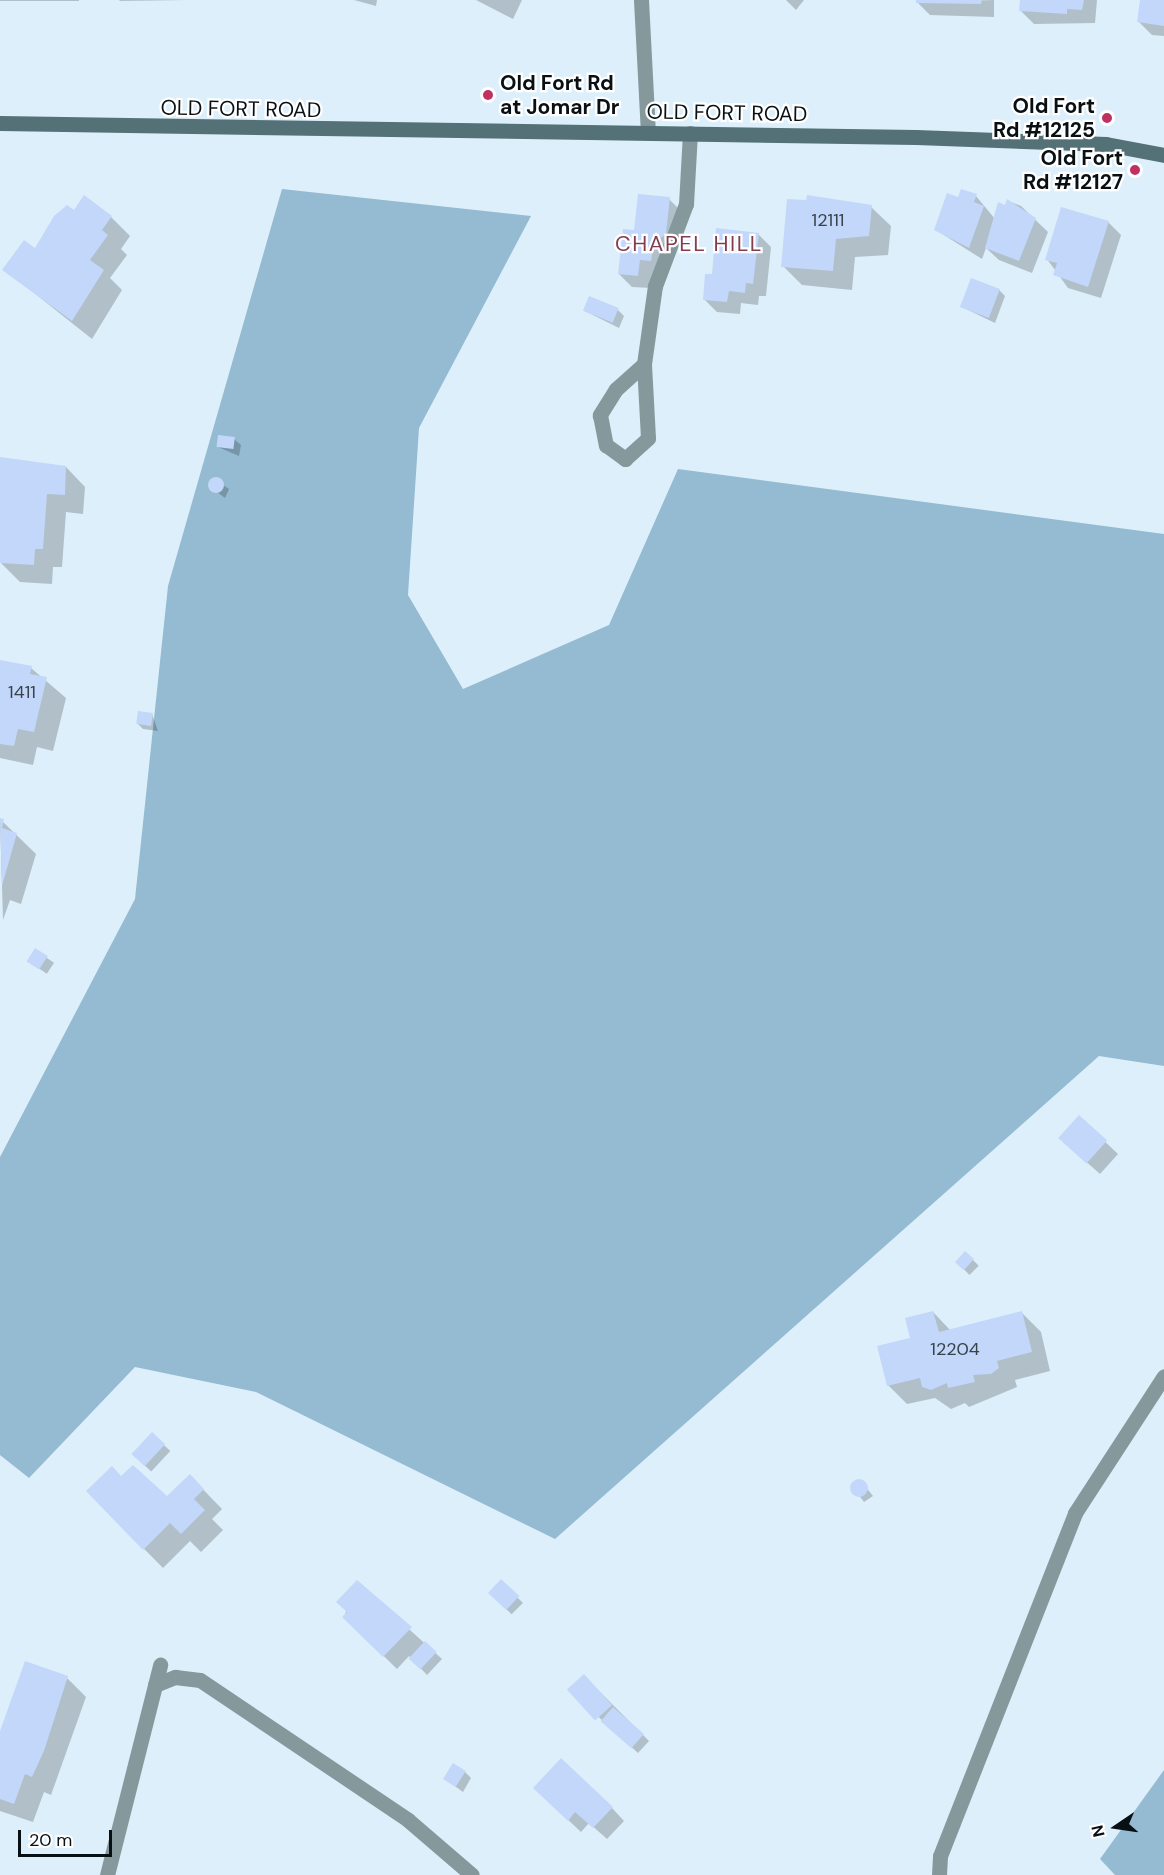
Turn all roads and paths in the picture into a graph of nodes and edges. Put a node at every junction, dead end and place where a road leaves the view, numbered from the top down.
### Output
1 (642, 0) edge
2 (0, 123) edge
3 (648, 132) junction
4 (690, 133) junction
5 (1164, 155) edge
6 (644, 364) junction
7 (1164, 1376) edge
8 (160, 1665) dead end
9 (155, 1685) junction
10 (107, 1875) edge
11 (472, 1875) edge
12 (939, 1875) edge

1 - 3 street
2 - 3 main road, OLD FORT ROAD
3 - 4 main road, OLD FORT ROAD
4 - 5 main road, OLD FORT ROAD
4 - 6 street
6 - 6 street
7 - 12 street
8 - 9 street
9 - 10 street
9 - 11 street

